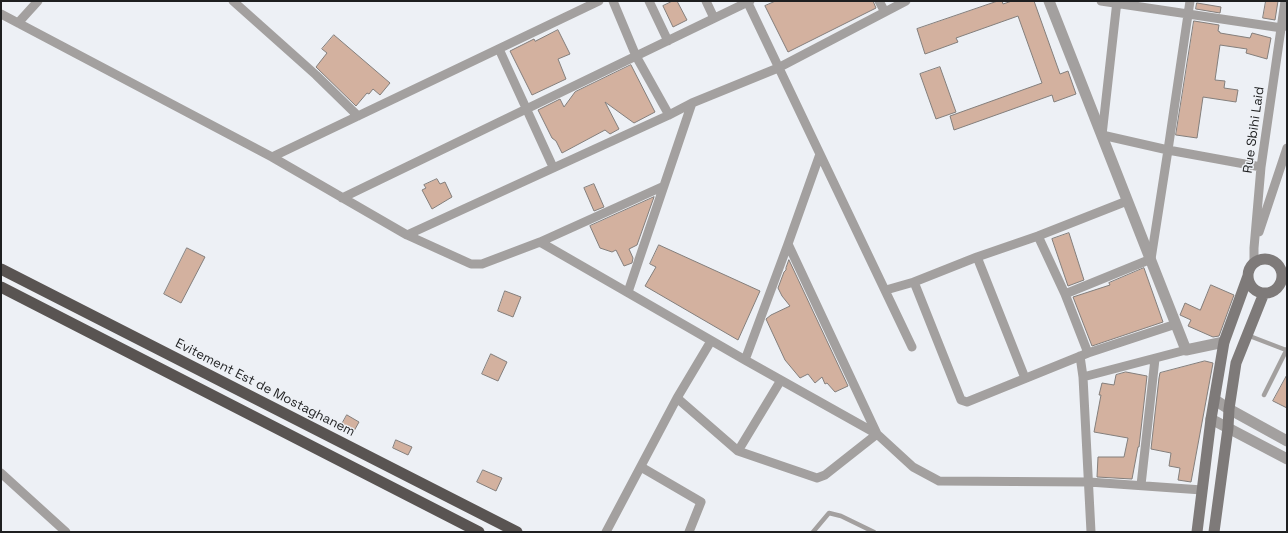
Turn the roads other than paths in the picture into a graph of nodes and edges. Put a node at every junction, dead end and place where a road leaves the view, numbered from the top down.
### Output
1 (38, 1) edge
2 (233, 1) edge
3 (599, 1) edge
4 (613, 1) edge
5 (649, 1) edge
6 (706, 1) edge
7 (748, 1) edge
8 (879, 1) edge
9 (906, 1) edge
10 (1049, 1) edge
11 (1101, 1) edge
12 (1190, 1) edge
13 (1285, 1) edge
14 (1117, 2) edge
15 (885, 12) junction
16 (1, 14) edge
17 (1188, 14) junction
18 (714, 18) junction
19 (18, 23) junction
20 (1282, 28) junction
21 (668, 41) junction
22 (499, 49) junction
23 (636, 56) junction
24 (778, 68) junction
25 (692, 103) junction
26 (526, 109) junction
27 (668, 114) junction
28 (358, 116) junction
29 (1102, 135) junction
30 (1287, 148) edge
31 (1168, 150) junction
32 (820, 154) junction
33 (272, 158) junction
34 (553, 167) junction
35 (1261, 167) junction
36 (664, 186) junction
37 (342, 198) junction
38 (1127, 201) junction
39 (407, 234) junction
40 (1038, 236) junction
41 (540, 242) junction
42 (788, 244) junction
43 (1254, 248) junction
44 (977, 257) junction
45 (1150, 260) junction
46 (1254, 263) junction
47 (1284, 265) edge
48 (1, 269) edge
49 (1248, 276) junction
50 (914, 282) junction
51 (1, 287) edge
52 (886, 290) junction
53 (628, 292) junction
54 (1264, 293) junction
55 (1065, 294) junction
56 (1176, 324) junction
57 (1248, 335) junction
58 (712, 341) junction
59 (1224, 342) junction
60 (912, 347) dead end
61 (1287, 349) edge
62 (1186, 350) junction
63 (1084, 355) junction
64 (1155, 359) junction
65 (745, 360) junction
66 (1084, 377) junction
67 (1025, 378) junction
68 (781, 380) junction
69 (1264, 395) dead end
70 (677, 398) junction
71 (1215, 400) junction
72 (1229, 409) junction
73 (1212, 419) junction
74 (1228, 428) junction
75 (877, 434) junction
76 (1287, 440) edge
77 (738, 451) junction
78 (1287, 459) edge
79 (640, 467) junction
80 (1, 473) edge
81 (1089, 482) junction
82 (1141, 485) junction
83 (1202, 490) junction
84 (66, 532) edge
85 (479, 532) edge
86 (516, 532) edge
87 (606, 532) edge
88 (689, 532) edge
89 (813, 532) edge
90 (874, 532) edge
91 (1091, 532) edge
92 (1197, 532) edge
93 (1214, 532) edge

1 - 19 street
2 - 28 street
3 - 22 street
4 - 23 street
5 - 21 street
6 - 18 street
7 - 18 street
7 - 24 street
8 - 15 street
9 - 15 street
10 - 29 street
11 - 14 street
12 - 17 street
13 - 20 street, Rue Sbihi Laid
14 - 17 street
14 - 29 street
15 - 24 street
16 - 19 street
17 - 20 street
17 - 31 street
18 - 21 street
19 - 33 street
20 - 35 street, Rue Sbihi Laid
21 - 23 street
22 - 26 street
22 - 28 street
23 - 26 street
23 - 27 street
24 - 25 street
24 - 32 street
25 - 27 street
25 - 36 street
26 - 34 street
26 - 37 street
27 - 34 street
28 - 33 street
29 - 31 street
29 - 38 street
30 - 43 street
31 - 35 street
31 - 45 street
32 - 42 street
32 - 52 street
33 - 37 street
34 - 39 street
35 - 43 street, Rue Sbihi Laid
36 - 41 street
36 - 53 street
37 - 39 street
38 - 40 street
38 - 45 street
39 - 41 street
40 - 44 street
40 - 55 street
41 - 53 street
42 - 65 street
42 - 75 street
43 - 46 street, Rue Sbihi Laid
44 - 50 street
44 - 67 street
45 - 55 street
45 - 56 street
46 - 47 main road
46 - 49 main road
47 - 54 main road
48 - 86 highway, Evitement Est de Mostaghanem
49 - 54 main road
49 - 59 main road
50 - 52 street
50 - 67 street
51 - 85 highway
52 - 60 street
53 - 58 street
54 - 57 main road
55 - 63 street
56 - 62 street
56 - 63 street
57 - 61 lane
57 - 72 main road
58 - 65 street
58 - 70 street
59 - 62 street
59 - 71 main road
61 - 69 lane
62 - 64 street
63 - 66 street
63 - 67 street
64 - 66 street
64 - 82 street
65 - 68 street
66 - 81 street
68 - 75 street
68 - 77 street
70 - 77 street
70 - 79 street
71 - 72 street
71 - 73 main road
72 - 74 main road
72 - 76 street
73 - 74 street
73 - 83 main road
74 - 78 street
74 - 93 main road
75 - 77 street
75 - 81 street
79 - 87 street
79 - 88 street
80 - 84 street
81 - 82 street
81 - 91 street
82 - 83 street
83 - 92 main road
89 - 90 lane

